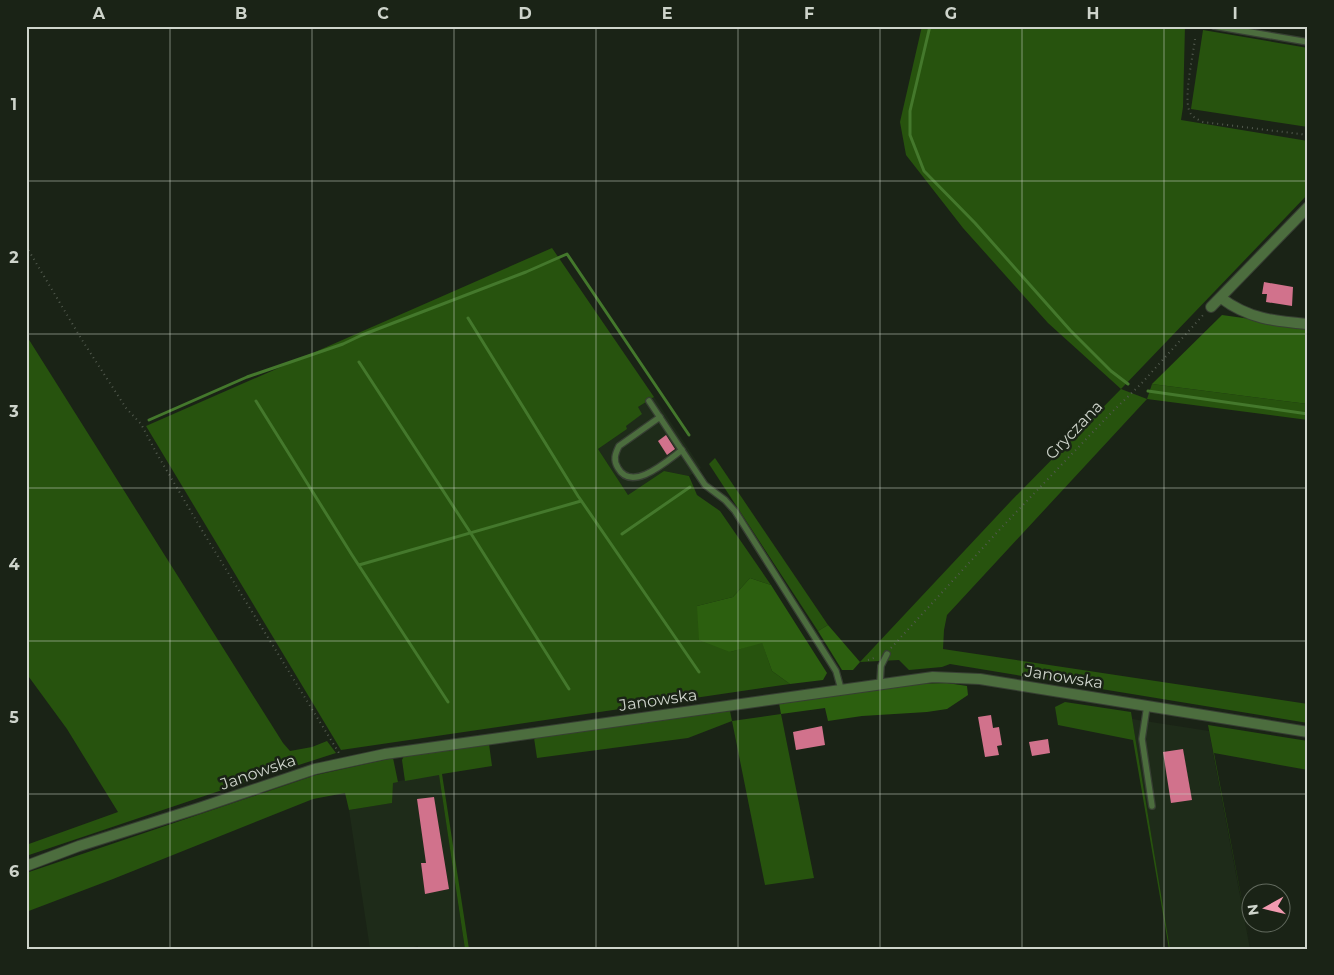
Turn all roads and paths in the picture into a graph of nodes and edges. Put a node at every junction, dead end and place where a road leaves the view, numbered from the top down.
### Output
1 (1214, 26) edge
2 (1195, 39) dead end
3 (1308, 42) edge
4 (1308, 135) edge
5 (1308, 207) edge
6 (26, 246) edge
7 (1221, 298) junction
8 (1211, 307) joint
9 (1308, 324) edge
10 (649, 401) dead end
11 (660, 417) junction
12 (682, 450) junction
13 (887, 654) joint
14 (880, 683) junction
15 (841, 689) junction
16 (1147, 706) junction
17 (1308, 732) edge
18 (341, 763) junction
19 (1152, 806) dead end
20 (26, 866) edge

1 - 3 lane
2 - 4 path
5 - 7 street
6 - 18 path
7 - 8 street
7 - 9 street
8 - 13 path, Gryczana
10 - 11 lane
11 - 12 lane
11 - 12 lane
12 - 15 lane
13 - 14 lane
14 - 15 street, Janowska
14 - 16 street, Janowska
15 - 18 street, Janowska
16 - 17 street, Janowska
16 - 19 lane
18 - 20 street, Janowska

